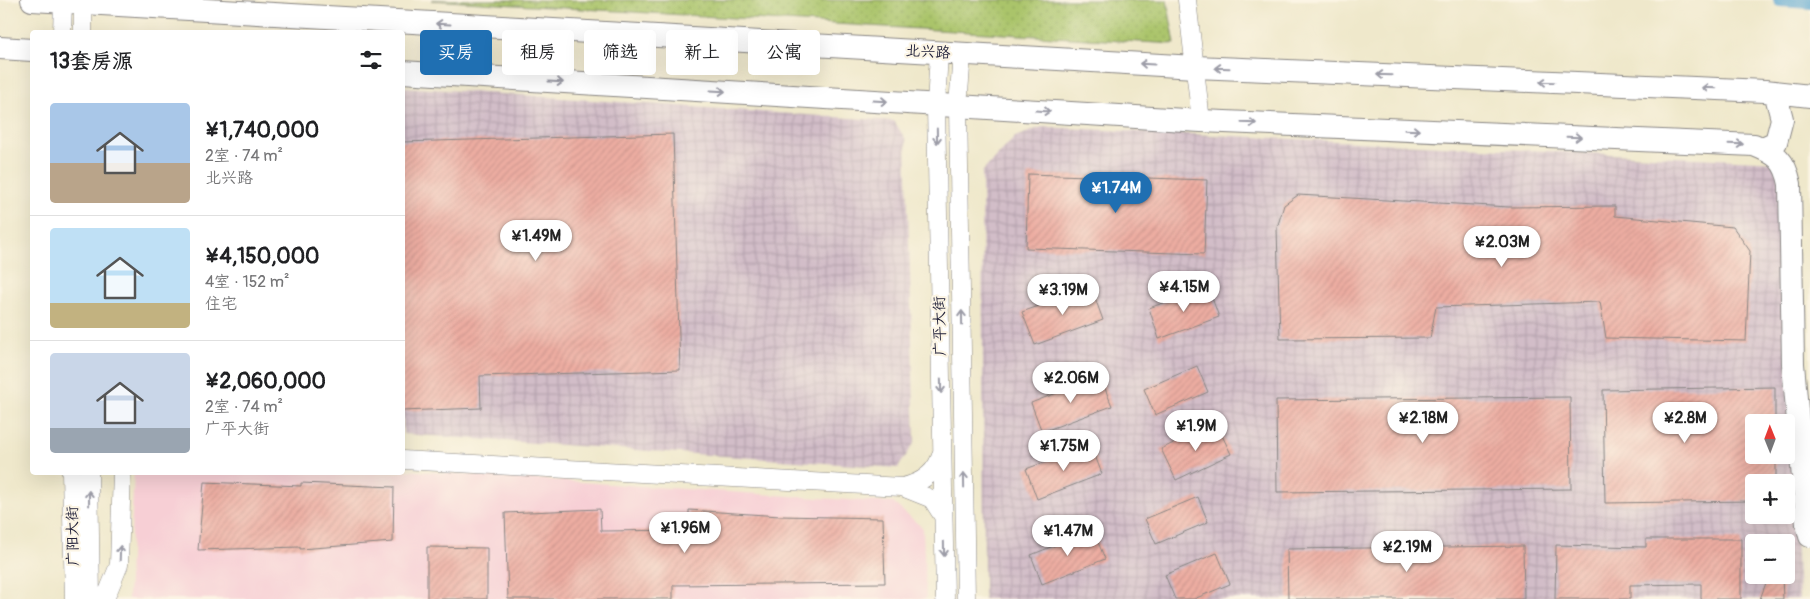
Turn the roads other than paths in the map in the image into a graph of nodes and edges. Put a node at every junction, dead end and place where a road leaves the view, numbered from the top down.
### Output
1 (32, 0) edge
2 (1187, 0) edge
3 (73, 2) junction
4 (63, 30) edge
5 (82, 30) edge
6 (0, 48) edge
7 (30, 50) edge
8 (939, 53) junction
9 (962, 54) junction
10 (1195, 67) junction
11 (405, 72) edge
12 (1775, 92) junction
13 (1810, 96) edge
14 (948, 105) junction
15 (1201, 121) junction
16 (1763, 148) junction
17 (942, 451) junction
18 (405, 460) edge
19 (71, 475) edge
20 (89, 475) edge
21 (122, 475) edge
22 (902, 487) junction
23 (943, 516) junction
24 (1810, 536) edge
25 (74, 599) edge
26 (90, 599) edge
27 (105, 599) edge
28 (945, 599) edge
29 (966, 599) edge

1 - 3 main road, 北兴路
2 - 10 street
3 - 4 street
3 - 5 street
8 -> 3 main road, 北兴路
6 - 7 main road
8 - 9 main road, 北兴路
8 - 14 street, 广平大街
10 -> 9 main road, 北兴路
9 - 14 street, 广平大街
12 -> 10 main road, 北兴路
10 - 15 street
11 -> 14 main road
12 - 13 main road, 北兴路
12 - 16 main road
14 -> 15 main road
14 -> 17 street, 广平大街
29 -> 14 street, 广平大街
15 -> 16 main road
16 - 24 main road
17 - 22 street
17 - 23 street, 广平大街
18 - 22 street
19 - 25 street, 广阳大街
26 -> 20 street, 广阳大街
27 -> 21 street
22 - 23 street
23 -> 28 street, 广平大街

